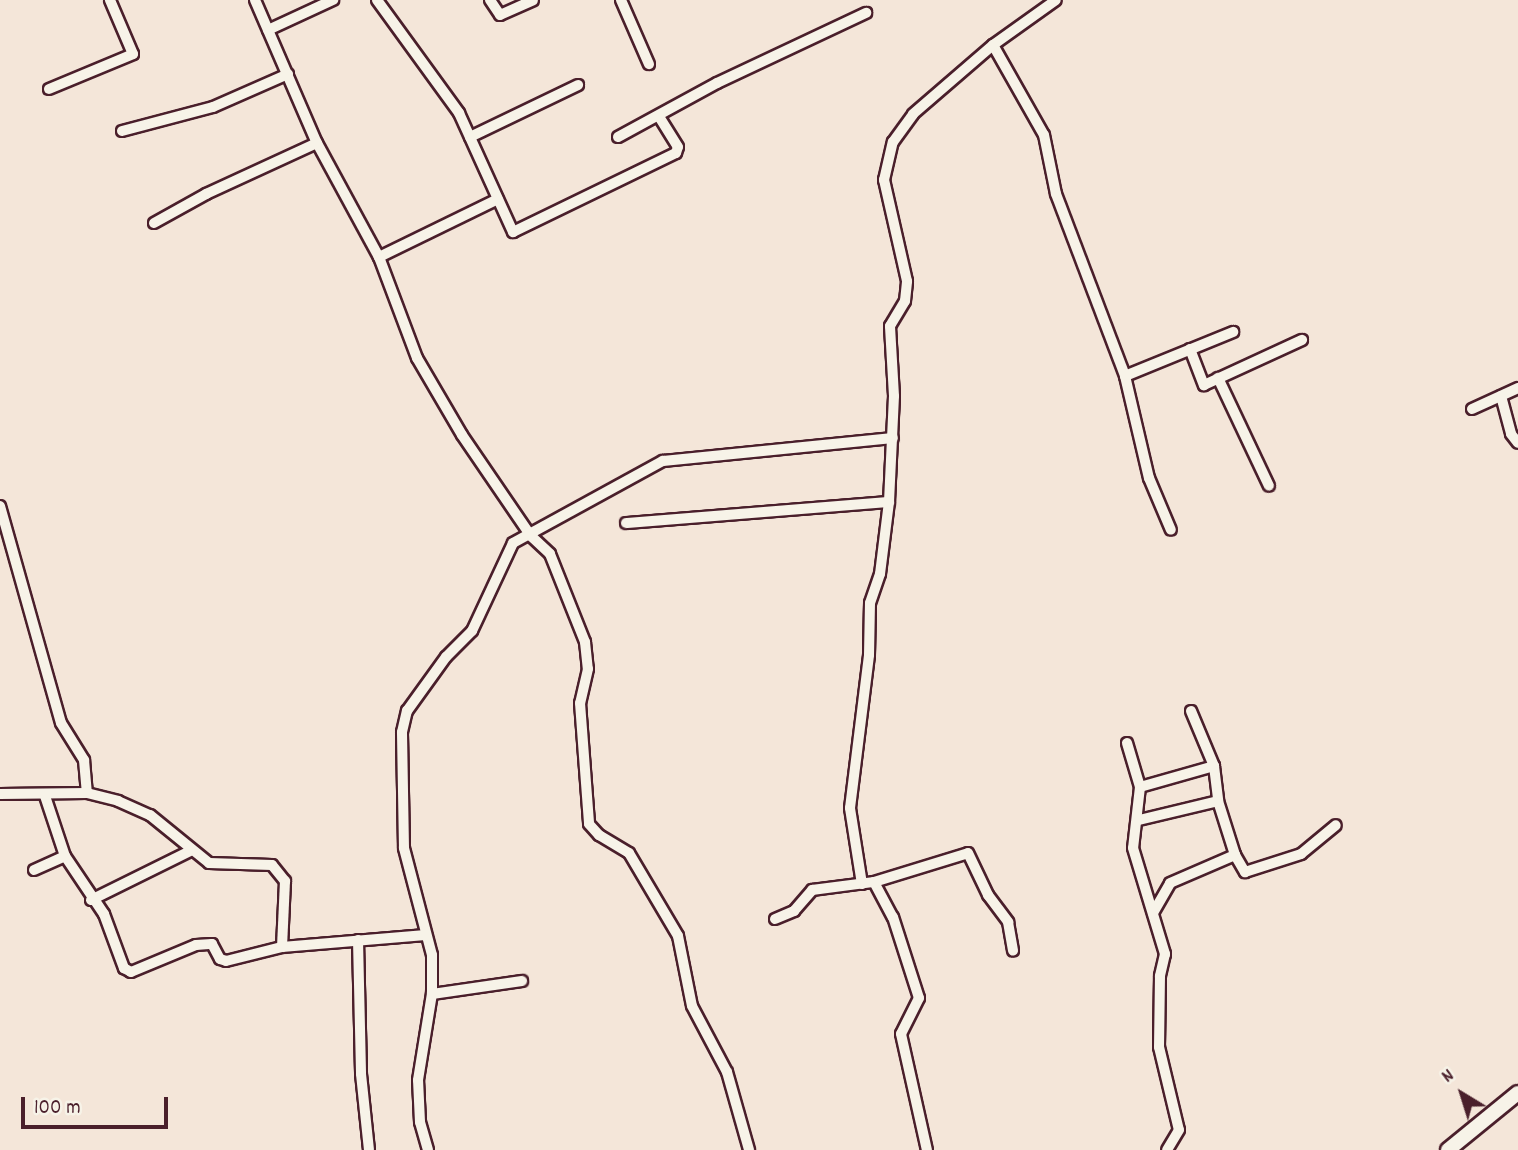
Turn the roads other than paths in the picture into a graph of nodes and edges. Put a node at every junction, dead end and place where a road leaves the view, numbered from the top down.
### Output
1 (110, 0) edge
2 (255, 0) edge
3 (333, 0) edge
4 (377, 0) edge
5 (490, 0) edge
6 (533, 0) edge
7 (621, 0) edge
8 (1056, 0) edge
9 (866, 13) dead end
10 (268, 30) junction
11 (993, 45) junction
12 (649, 64) dead end
13 (288, 74) junction
14 (578, 85) dead end
15 (49, 89) dead end
16 (659, 116) junction
17 (122, 131) dead end
18 (470, 137) junction
19 (618, 137) dead end
20 (317, 143) junction
21 (498, 200) junction
22 (154, 223) dead end
23 (379, 257) junction
24 (1233, 332) dead end
25 (1302, 340) dead end
26 (1191, 349) junction
27 (1125, 376) junction
28 (1218, 379) junction
29 (1518, 388) edge
30 (1501, 396) junction
31 (1472, 409) dead end
32 (892, 438) junction
33 (1518, 443) edge
34 (1269, 486) dead end
35 (889, 502) junction
36 (0, 506) edge
37 (626, 523) dead end
38 (1171, 530) dead end
39 (531, 536) junction
40 (1191, 711) dead end
41 (1127, 743) dead end
42 (1214, 766) junction
43 (1140, 787) junction
44 (87, 793) junction
45 (0, 794) edge
46 (45, 796) junction
47 (1218, 801) junction
48 (1139, 820) junction
49 (1336, 825) dead end
50 (190, 851) junction
51 (1234, 855) junction
52 (65, 856) junction
53 (34, 870) dead end
54 (874, 882) junction
55 (862, 884) junction
56 (91, 900) junction
57 (1153, 913) junction
58 (775, 919) dead end
59 (426, 935) junction
60 (358, 940) junction
61 (282, 947) junction
62 (1013, 951) dead end
63 (522, 981) dead end
64 (432, 994) junction
65 (1518, 1093) edge
66 (369, 1150) edge
67 (428, 1150) edge
68 (749, 1150) edge
69 (927, 1150) edge
70 (1167, 1150) edge
71 (1448, 1150) edge

1 - 15 street
2 - 10 street
3 - 10 street
4 - 18 street
5 - 6 street
7 - 12 street
8 - 11 street
9 - 16 street
10 - 13 street
11 - 27 street
11 - 32 street
13 - 17 street
13 - 20 street
14 - 18 street
16 - 19 street
16 - 21 street
18 - 21 street
20 - 22 street
20 - 23 street
21 - 23 street
23 - 39 street
24 - 26 street
25 - 28 street
26 - 27 street
26 - 28 street
27 - 38 street
28 - 34 street
29 - 30 street
30 - 31 street
30 - 33 street
32 - 35 street
32 - 39 street
35 - 37 street
35 - 55 street
36 - 44 street
39 - 59 street
39 - 68 street
40 - 42 street
41 - 43 street
42 - 43 street
42 - 47 street
43 - 48 street
44 - 46 street
44 - 50 street
45 - 46 street
46 - 52 street
47 - 48 street
47 - 51 street
48 - 57 street
49 - 51 street
50 - 56 street
50 - 61 street
51 - 57 street
52 - 53 street
52 - 56 street
54 - 55 street
54 - 62 street
54 - 69 street
55 - 58 street
56 - 61 street
57 - 70 street
59 - 60 street
59 - 64 street
60 - 61 street
60 - 66 street
63 - 64 street
64 - 67 street
65 - 71 main road

